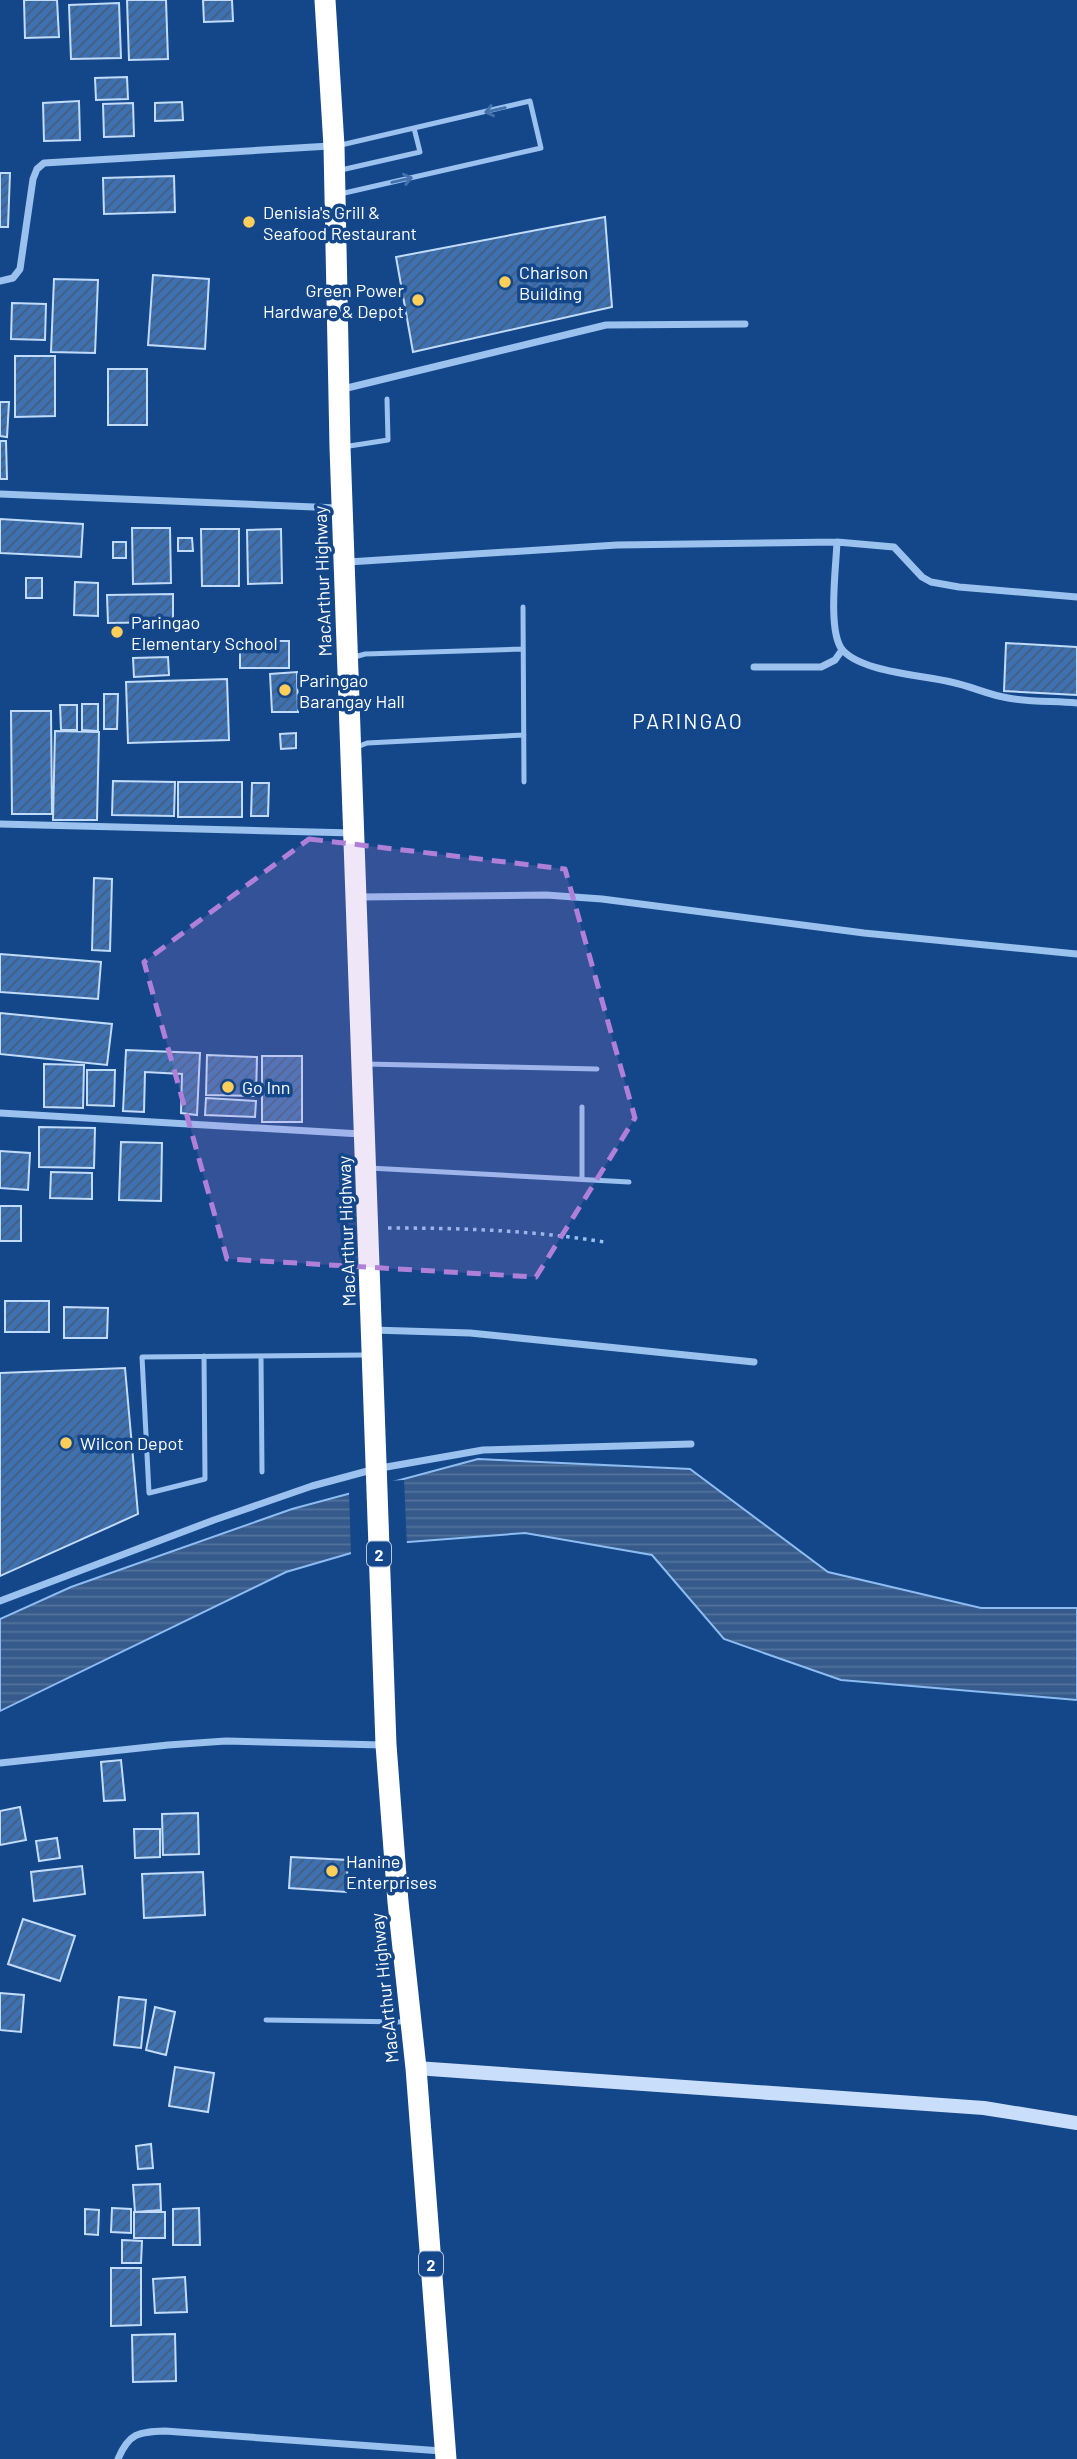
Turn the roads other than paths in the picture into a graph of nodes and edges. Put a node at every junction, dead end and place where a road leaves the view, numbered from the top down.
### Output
1 (325, 0) edge
2 (414, 128) junction
3 (334, 146) junction
4 (335, 171) junction
5 (335, 195) junction
6 (0, 281) edge
7 (745, 324) dead end
8 (339, 390) junction
9 (387, 400) dead end
10 (340, 447) junction
11 (0, 494) edge
12 (342, 508) junction
13 (837, 542) junction
14 (345, 562) junction
15 (1077, 597) edge
16 (523, 607) dead end
17 (522, 649) junction
18 (842, 650) junction
19 (348, 660) junction
20 (754, 667) dead end
21 (1077, 703) edge
22 (524, 735) junction
23 (351, 749) junction
24 (524, 782) dead end
25 (0, 824) edge
26 (354, 833) junction
27 (356, 897) junction
28 (1077, 954) edge
29 (362, 1064) junction
30 (597, 1069) dead end
31 (582, 1107) dead end
32 (0, 1113) edge
33 (365, 1135) junction
34 (366, 1168) junction
35 (582, 1179) junction
36 (629, 1182) dead end
37 (372, 1330) junction
38 (373, 1355) junction
39 (204, 1356) junction
40 (261, 1356) junction
41 (754, 1362) dead end
42 (691, 1444) dead end
43 (262, 1472) dead end
44 (375, 1475) junction
45 (0, 1601) edge
46 (386, 1745) junction
47 (0, 1763) edge
48 (266, 2020) dead end
49 (411, 2022) junction
50 (416, 2068) junction
51 (1077, 2123) edge
52 (446, 2455) edge
53 (118, 2459) edge

1 - 3 highway, MacArthur Highway / 2
2 - 3 lane
2 - 4 lane
5 -> 2 lane
3 - 4 highway, MacArthur Highway / 2
3 - 6 street
4 - 5 highway, MacArthur Highway / 2
5 - 8 highway, MacArthur Highway / 2
7 - 8 street
8 - 10 highway, MacArthur Highway / 2
9 - 10 lane
10 - 12 highway, MacArthur Highway / 2
11 - 12 street
12 - 14 highway, MacArthur Highway / 2
13 - 14 street
13 - 15 street
13 - 18 street
14 - 19 highway, MacArthur Highway / 2
16 - 17 lane
17 - 19 lane
17 - 22 lane
18 - 20 street
18 - 21 street
19 - 23 highway, MacArthur Highway / 2
22 - 23 lane
22 - 24 lane
23 - 26 highway, MacArthur Highway / 2
25 - 26 street
26 - 27 highway, MacArthur Highway / 2
27 - 28 street
27 - 29 highway, MacArthur Highway / 2
29 - 30 lane
29 - 33 highway, MacArthur Highway / 2
31 - 35 lane
32 - 33 street
33 - 34 highway, MacArthur Highway / 2
34 - 35 lane
34 - 37 highway, MacArthur Highway / 2
35 - 36 lane
37 - 38 highway, MacArthur Highway / 2
37 - 41 street
38 - 40 lane
38 - 44 highway, MacArthur Highway / 2
39 - 39 lane
39 - 40 lane
40 - 43 lane
42 - 44 street
44 - 45 street
44 - 46 highway, MacArthur Highway / 2
46 - 47 street
46 - 49 highway, MacArthur Highway / 2
48 - 49 lane
49 - 50 highway, MacArthur Highway / 2
50 - 51 street
50 - 52 highway, MacArthur Highway / 2
52 - 53 street

